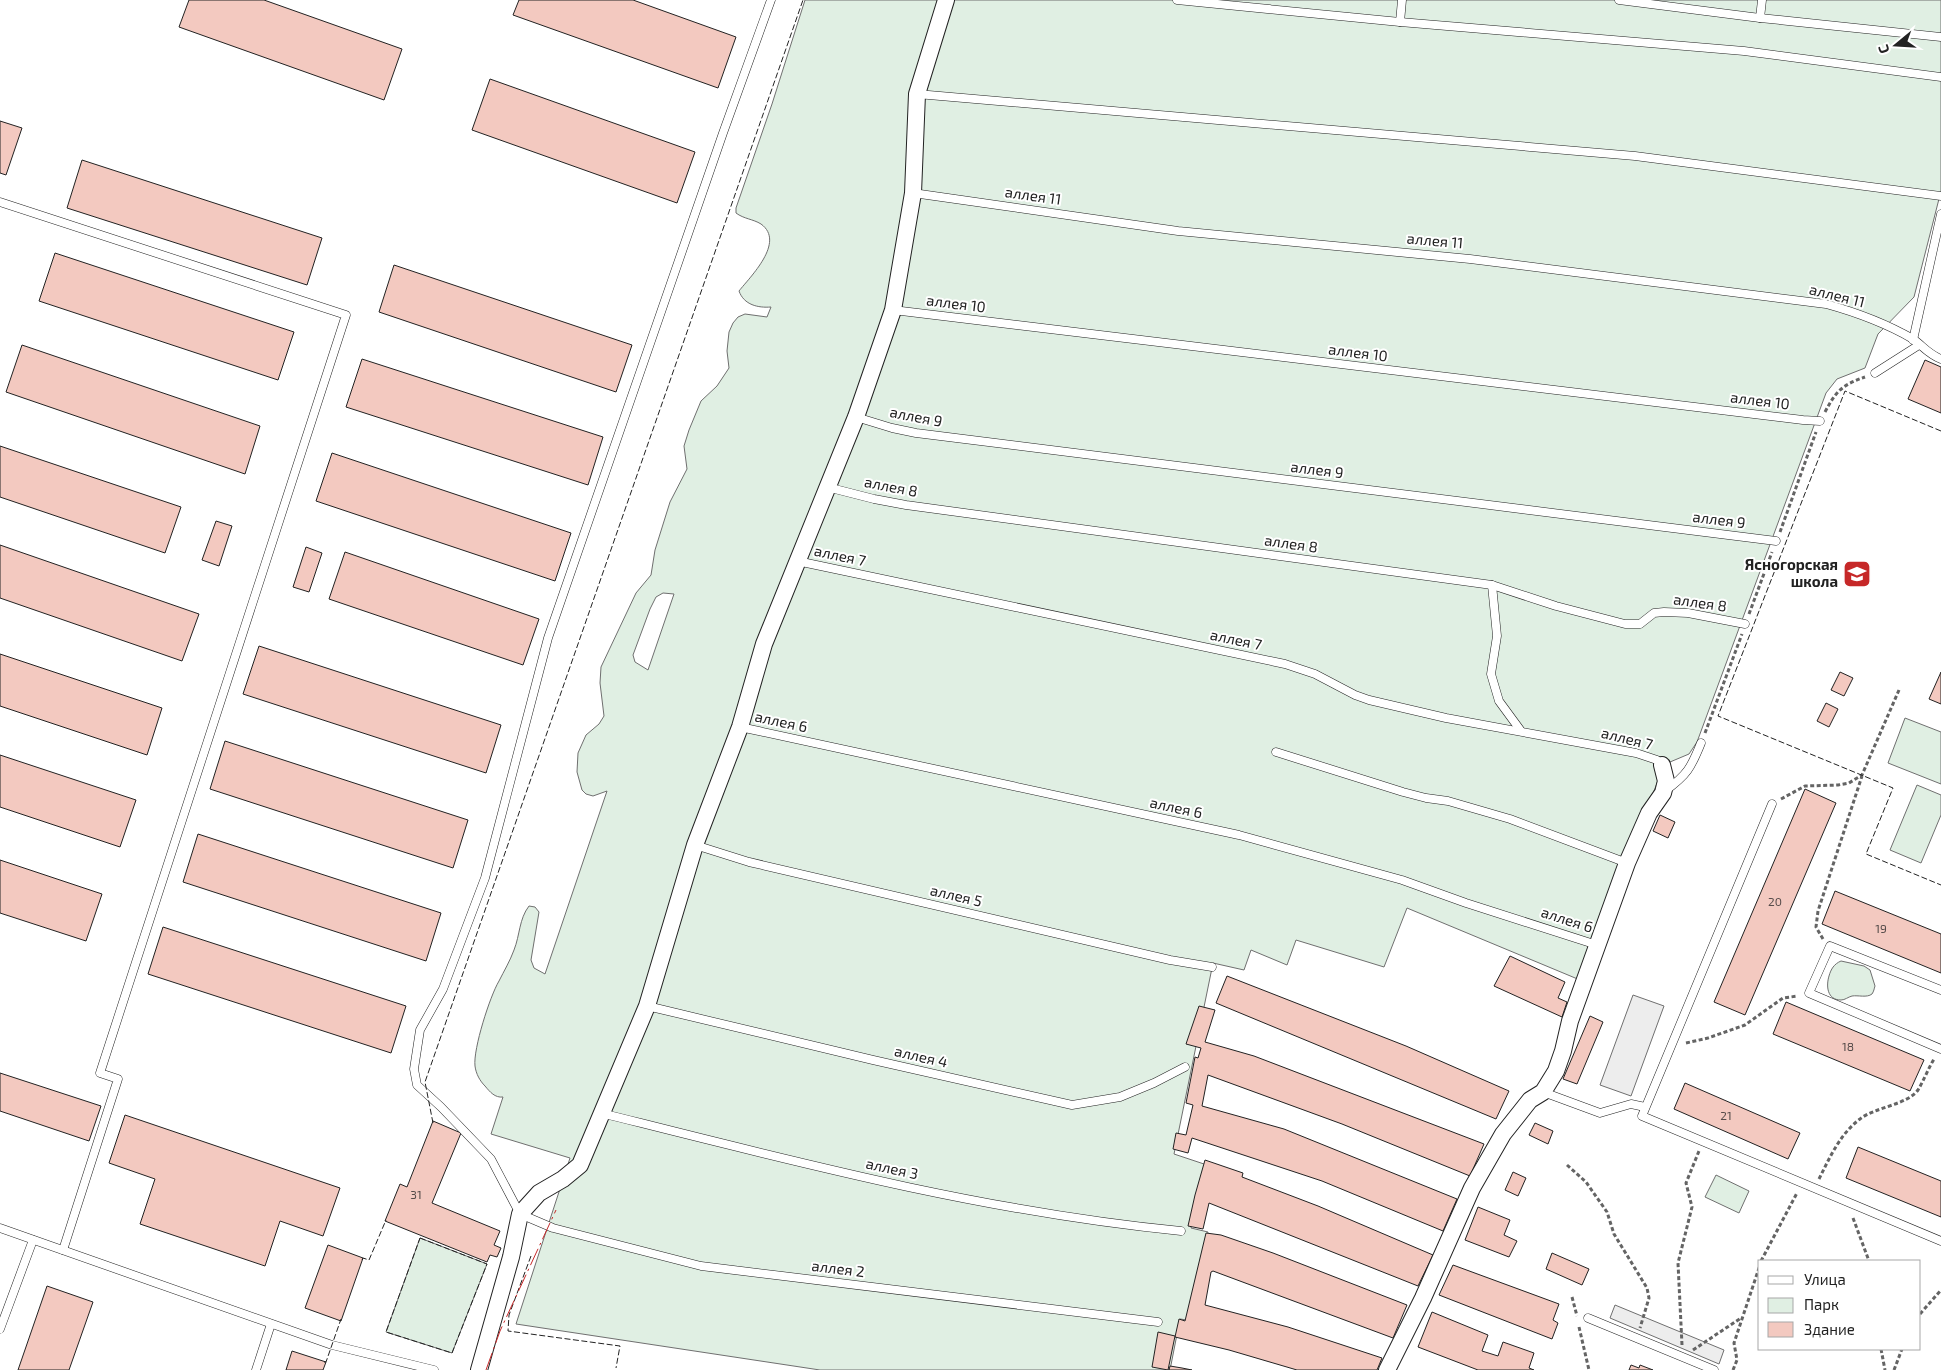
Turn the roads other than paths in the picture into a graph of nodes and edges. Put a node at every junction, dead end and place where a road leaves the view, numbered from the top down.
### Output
1 (771, 0) edge
2 (946, 0) edge
3 (1177, 0) edge
4 (1402, 0) edge
5 (1619, 0) edge
6 (1762, 0) edge
7 (1760, 18) junction
8 (1400, 22) junction
9 (1941, 37) edge
10 (1941, 76) edge
11 (918, 94) junction
12 (912, 193) junction
13 (1941, 196) edge
14 (0, 202) edge
15 (1941, 214) edge
16 (893, 310) junction
17 (1916, 342) junction
18 (1941, 359) edge
19 (1875, 373) dead end
20 (856, 416) junction
21 (1820, 421) dead end
22 (827, 487) junction
23 (1776, 541) dead end
24 (797, 561) junction
25 (1492, 585) junction
26 (1745, 624) dead end
27 (740, 727) junction
28 (1521, 731) junction
29 (1701, 743) dead end
30 (1276, 752) dead end
31 (1662, 765) joint
32 (1664, 793) junction
33 (1772, 804) road end
34 (695, 845) junction
35 (1627, 863) junction
36 (1599, 945) junction
37 (1212, 967) dead end
38 (1941, 990) edge
39 (647, 1006) junction
40 (1940, 1049) edge
41 (1185, 1067) dead end
42 (1543, 1092) junction
43 (1645, 1107) junction
44 (601, 1113) junction
45 (520, 1214) junction
46 (0, 1228) edge
47 (1181, 1231) dead end
48 (33, 1240) junction
49 (1941, 1242) edge
50 (63, 1250) junction
51 (1588, 1318) dead end
52 (1158, 1322) dead end
53 (271, 1324) junction
54 (0, 1329) edge
55 (256, 1370) edge
56 (434, 1370) edge
57 (479, 1370) edge
58 (1387, 1370) edge
59 (1714, 1370) edge

1 - 45 lane
2 - 11 street
3 - 8 lane
4 - 8 lane
5 - 7 lane
6 - 7 lane
7 - 9 lane
8 - 10 lane
11 - 12 street
11 - 13 lane
12 - 16 street
12 - 17 lane, аллея 11
14 - 50 lane
15 - 17 lane
16 - 20 street
16 - 21 lane, аллея 10
17 - 18 lane, аллея 11
17 - 19 lane
20 - 22 street
20 - 23 lane, аллея 9
22 - 24 street
22 - 25 lane, аллея 8
24 - 27 street
24 - 28 lane, аллея 7
25 - 26 lane, аллея 8
25 - 28 lane
27 - 34 street
27 - 36 lane, аллея 6
28 - 31 lane, аллея 7
29 - 32 lane
30 - 35 lane
31 - 32 street
32 - 35 street
33 - 43 lane
34 - 37 lane, аллея 5
34 - 39 street
35 - 36 street
36 - 42 street
38 - 40 lane
39 - 41 lane, аллея 4
39 - 44 street
42 - 43 lane
42 - 58 street
43 - 49 lane
44 - 45 street
44 - 47 lane, аллея 3
45 - 52 lane, аллея 2
45 - 57 street
46 - 48 lane
48 - 50 lane
48 - 54 lane
50 - 53 lane
51 - 59 lane
53 - 55 lane
53 - 56 lane

